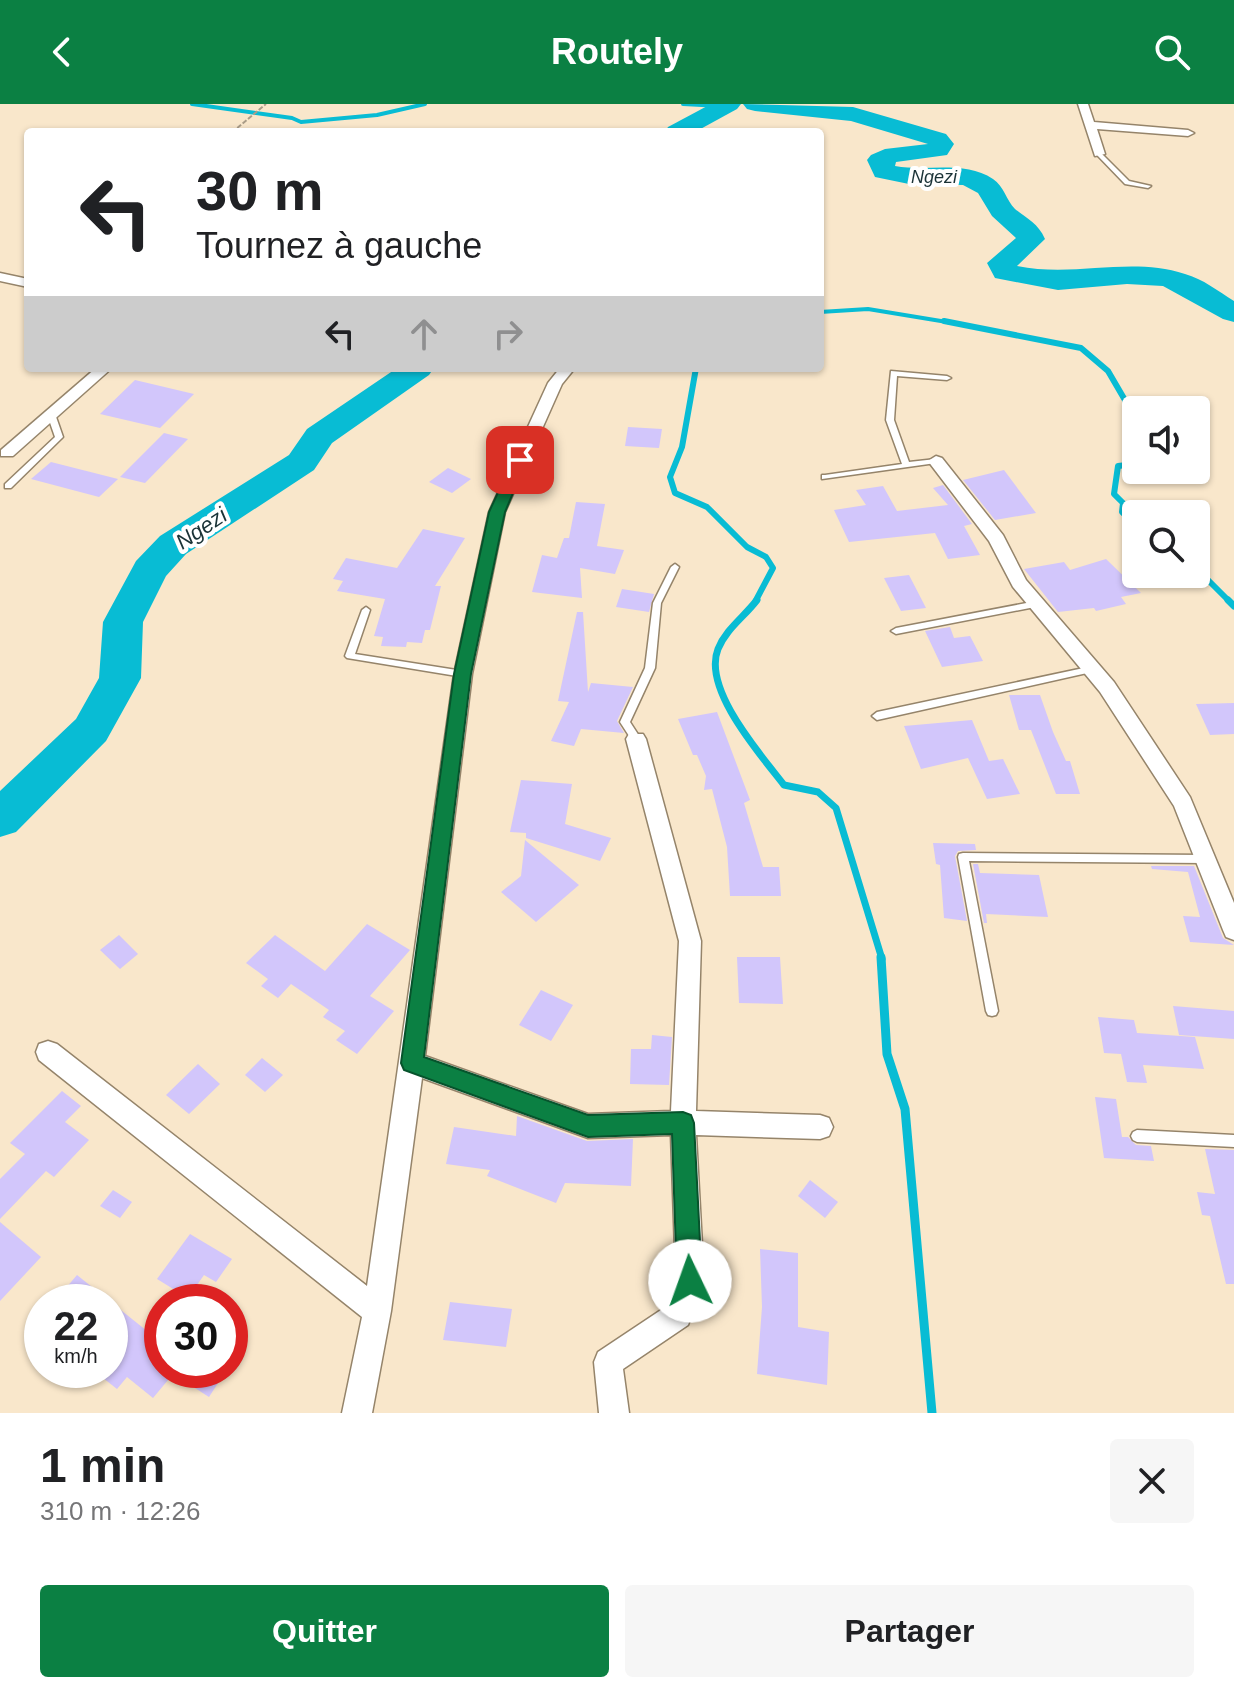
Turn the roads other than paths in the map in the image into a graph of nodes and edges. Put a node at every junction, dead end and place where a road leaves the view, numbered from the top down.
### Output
1 (1083, 104) edge
2 (1089, 125) junction
3 (1188, 133) dead end
4 (1099, 154) joint
5 (1148, 186) dead end
6 (0, 277) edge
7 (24, 282) edge
8 (100, 372) edge
9 (565, 372) edge
10 (947, 378) dead end
11 (51, 414) junction
12 (7, 453) dead end
13 (936, 461) joint
14 (906, 465) junction
15 (825, 477) dead end
16 (8, 486) dead end
17 (675, 567) dead end
18 (1037, 604) junction
19 (366, 610) dead end
20 (896, 631) dead end
21 (1093, 669) junction
22 (463, 674) junction
23 (877, 716) dead end
24 (636, 739) joint
25 (1205, 859) junction
26 (1234, 930) edge
27 (992, 1011) dead end
28 (48, 1052) dead end
29 (412, 1063) junction
30 (683, 1123) junction
31 (820, 1127) dead end
32 (1137, 1136) dead end
33 (1234, 1141) edge
34 (377, 1311) junction
35 (357, 1413) edge
36 (614, 1413) edge

1 - 2 street
2 - 3 street
2 - 4 street
4 - 5 lane
6 - 7 street
8 - 11 street
9 - 22 street
10 - 14 lane
11 - 12 street
11 - 16 lane
13 - 14 lane
13 - 18 street
14 - 15 lane
17 - 24 lane
18 - 20 lane
18 - 21 street
19 - 22 lane
21 - 23 lane
21 - 25 street
22 - 29 street
24 - 30 street
25 - 26 street
25 - 27 lane
28 - 34 street
29 - 30 street
29 - 34 street
30 - 31 street
30 - 36 street
32 - 33 lane
34 - 35 street

